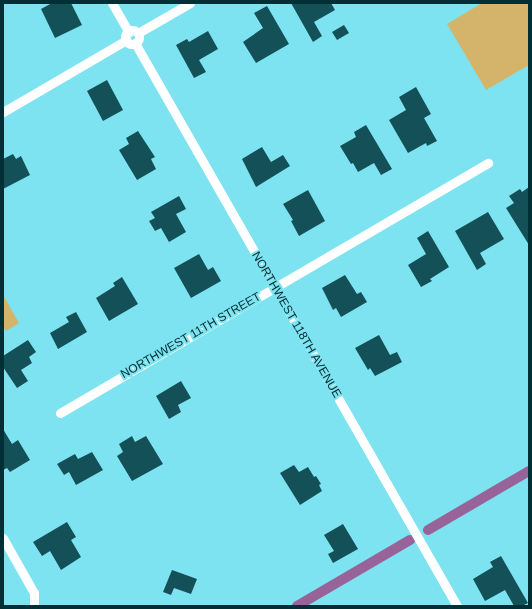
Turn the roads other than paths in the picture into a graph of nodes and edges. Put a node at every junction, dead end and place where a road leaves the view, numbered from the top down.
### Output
1 (112, 3) edge
2 (190, 3) edge
3 (132, 37) junction
4 (3, 112) edge
5 (488, 163) dead end
6 (275, 288) junction
7 (60, 413) dead end
8 (3, 538) edge
9 (34, 606) edge
10 (457, 606) edge

1 - 3 street, NORTHWEST 118TH AVENUE
2 - 3 street
3 - 4 street
3 - 6 street, NORTHWEST 118TH AVENUE
5 - 6 street, NORTHWEST 11TH STREET
6 - 7 street, NORTHWEST 11TH STREET
6 - 10 street, NORTHWEST 118TH AVENUE
8 - 9 street

